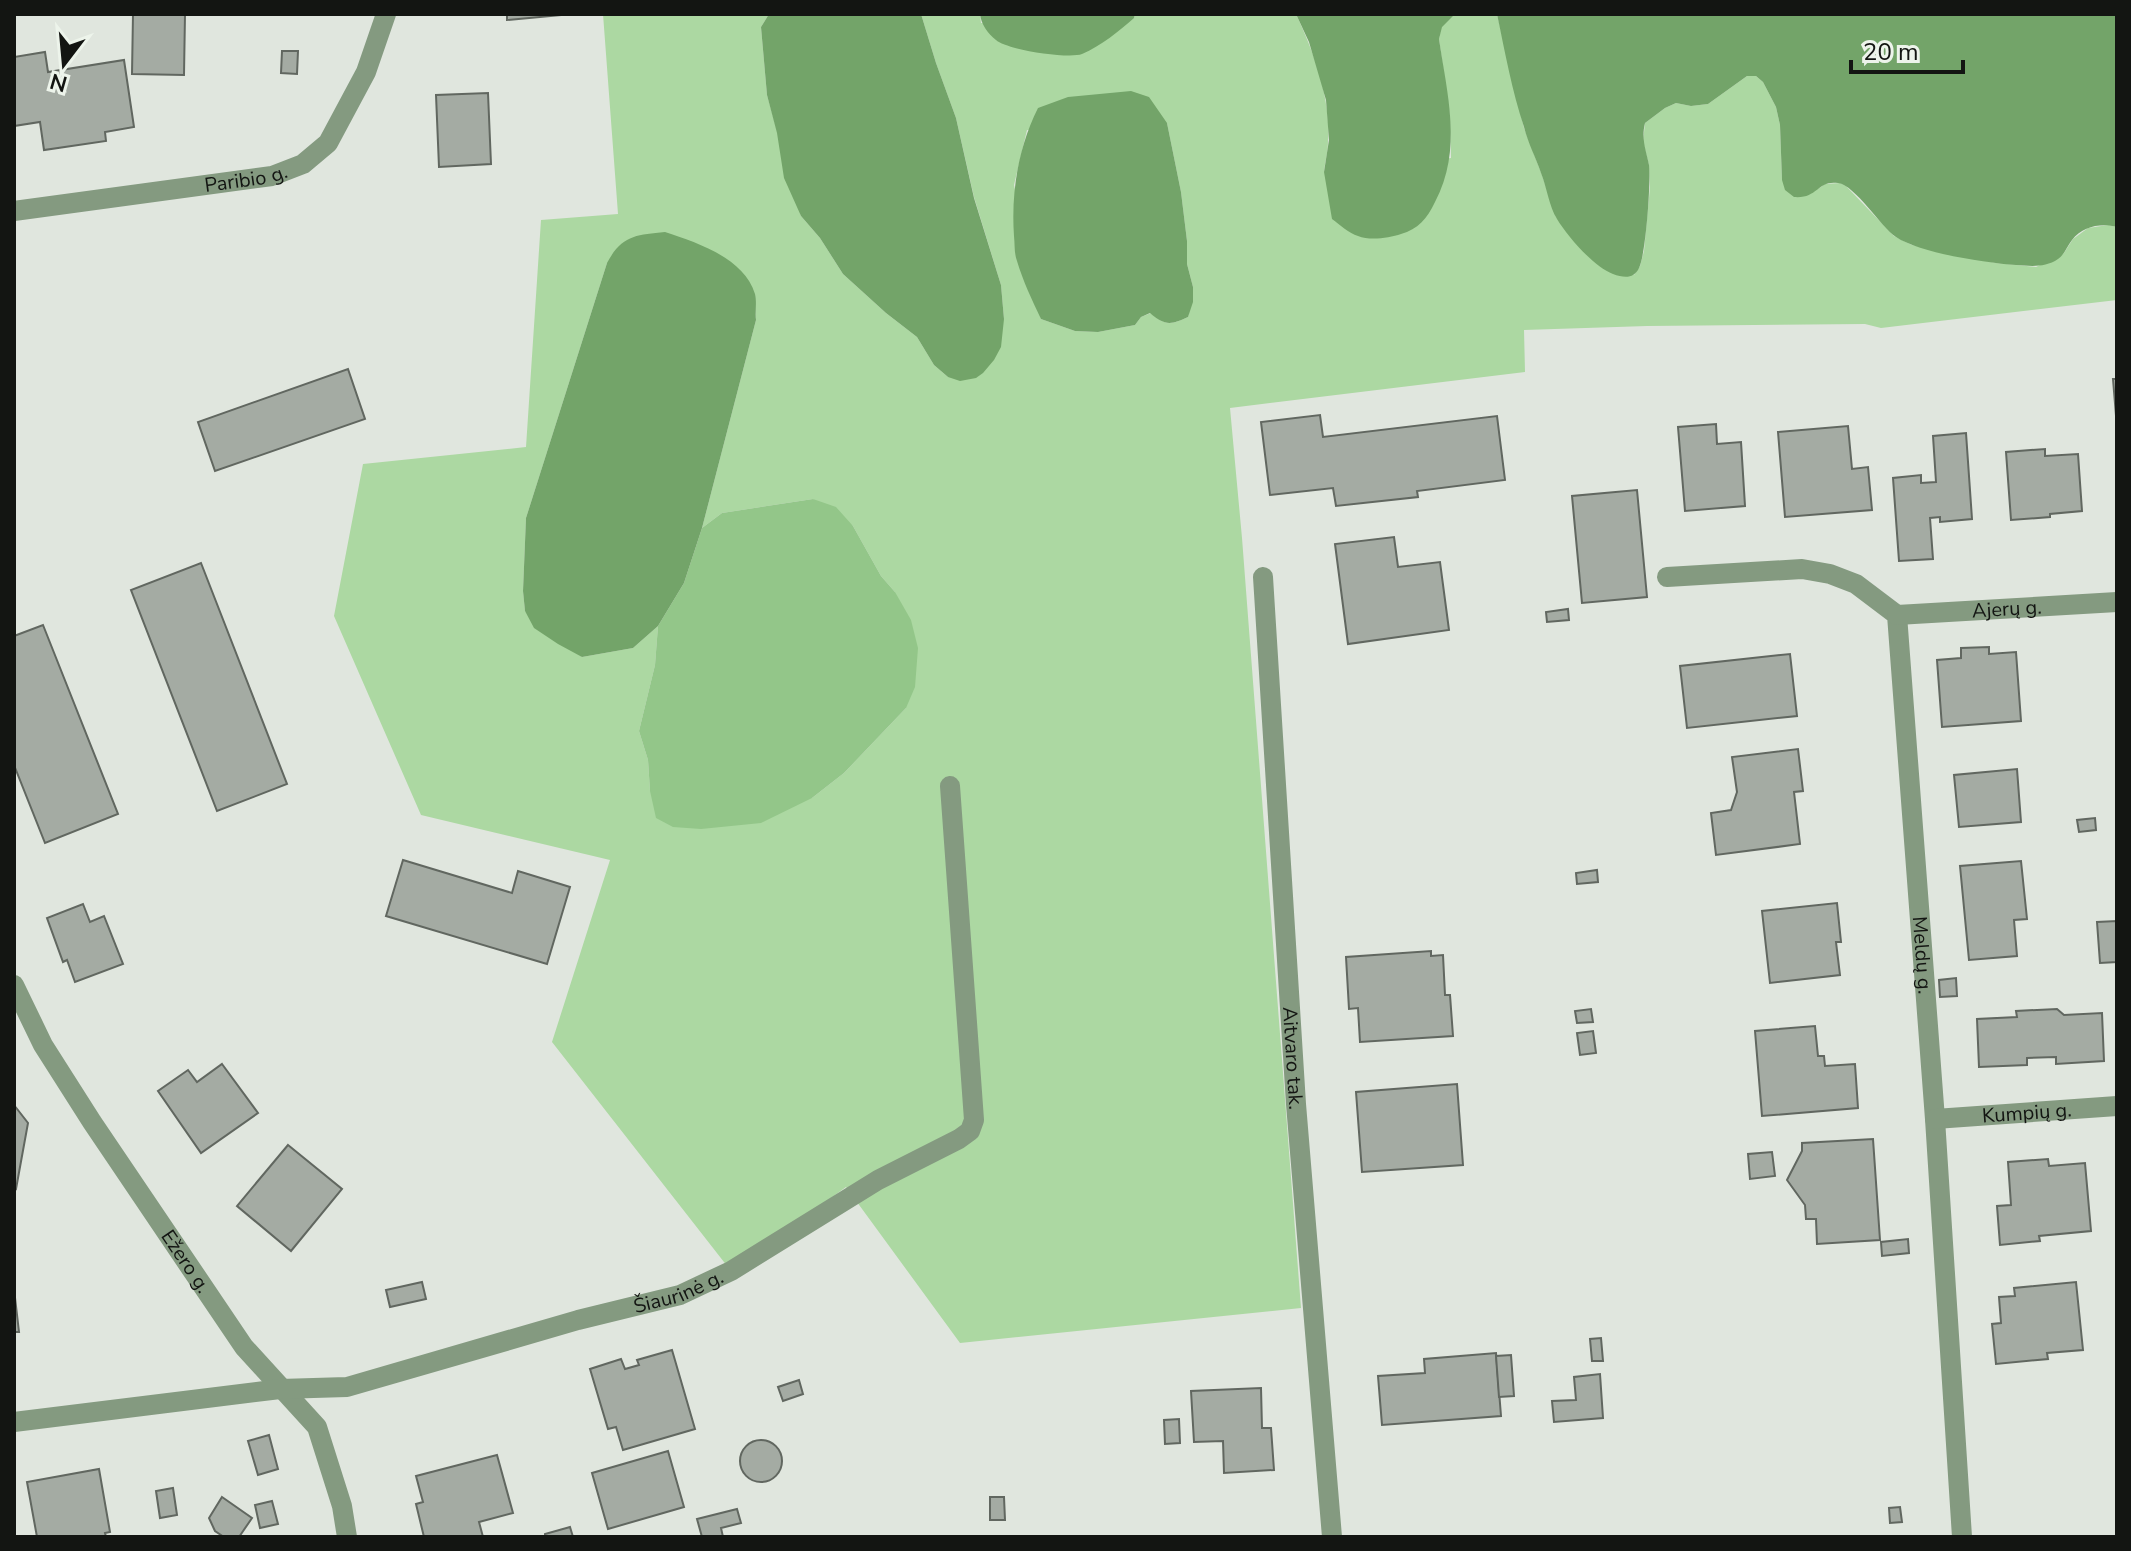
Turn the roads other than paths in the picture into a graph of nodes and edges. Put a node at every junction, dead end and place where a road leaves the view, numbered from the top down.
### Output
1 (386, 14) edge
2 (14, 211) edge
3 (1263, 577) dead end
4 (1667, 577) dead end
5 (2117, 602) edge
6 (1897, 615) junction
7 (950, 786) dead end
8 (14, 985) edge
9 (2117, 1106) edge
10 (1935, 1119) junction
11 (280, 1389) junction
12 (14, 1422) edge
13 (347, 1537) edge
14 (1332, 1537) edge
15 (1962, 1537) edge

1 - 2 street, Paribio g.
3 - 14 street, Aitvaro tak.
4 - 6 street
5 - 6 street, Ajerų g.
6 - 10 street, Meldų g.
7 - 11 street, Šiaurinė g.
8 - 11 street, Ežero g.
9 - 10 street, Kumpių g.
10 - 15 street, Meldų g.
11 - 12 street, Šiaurinė g.
11 - 13 street, Ežero g.

